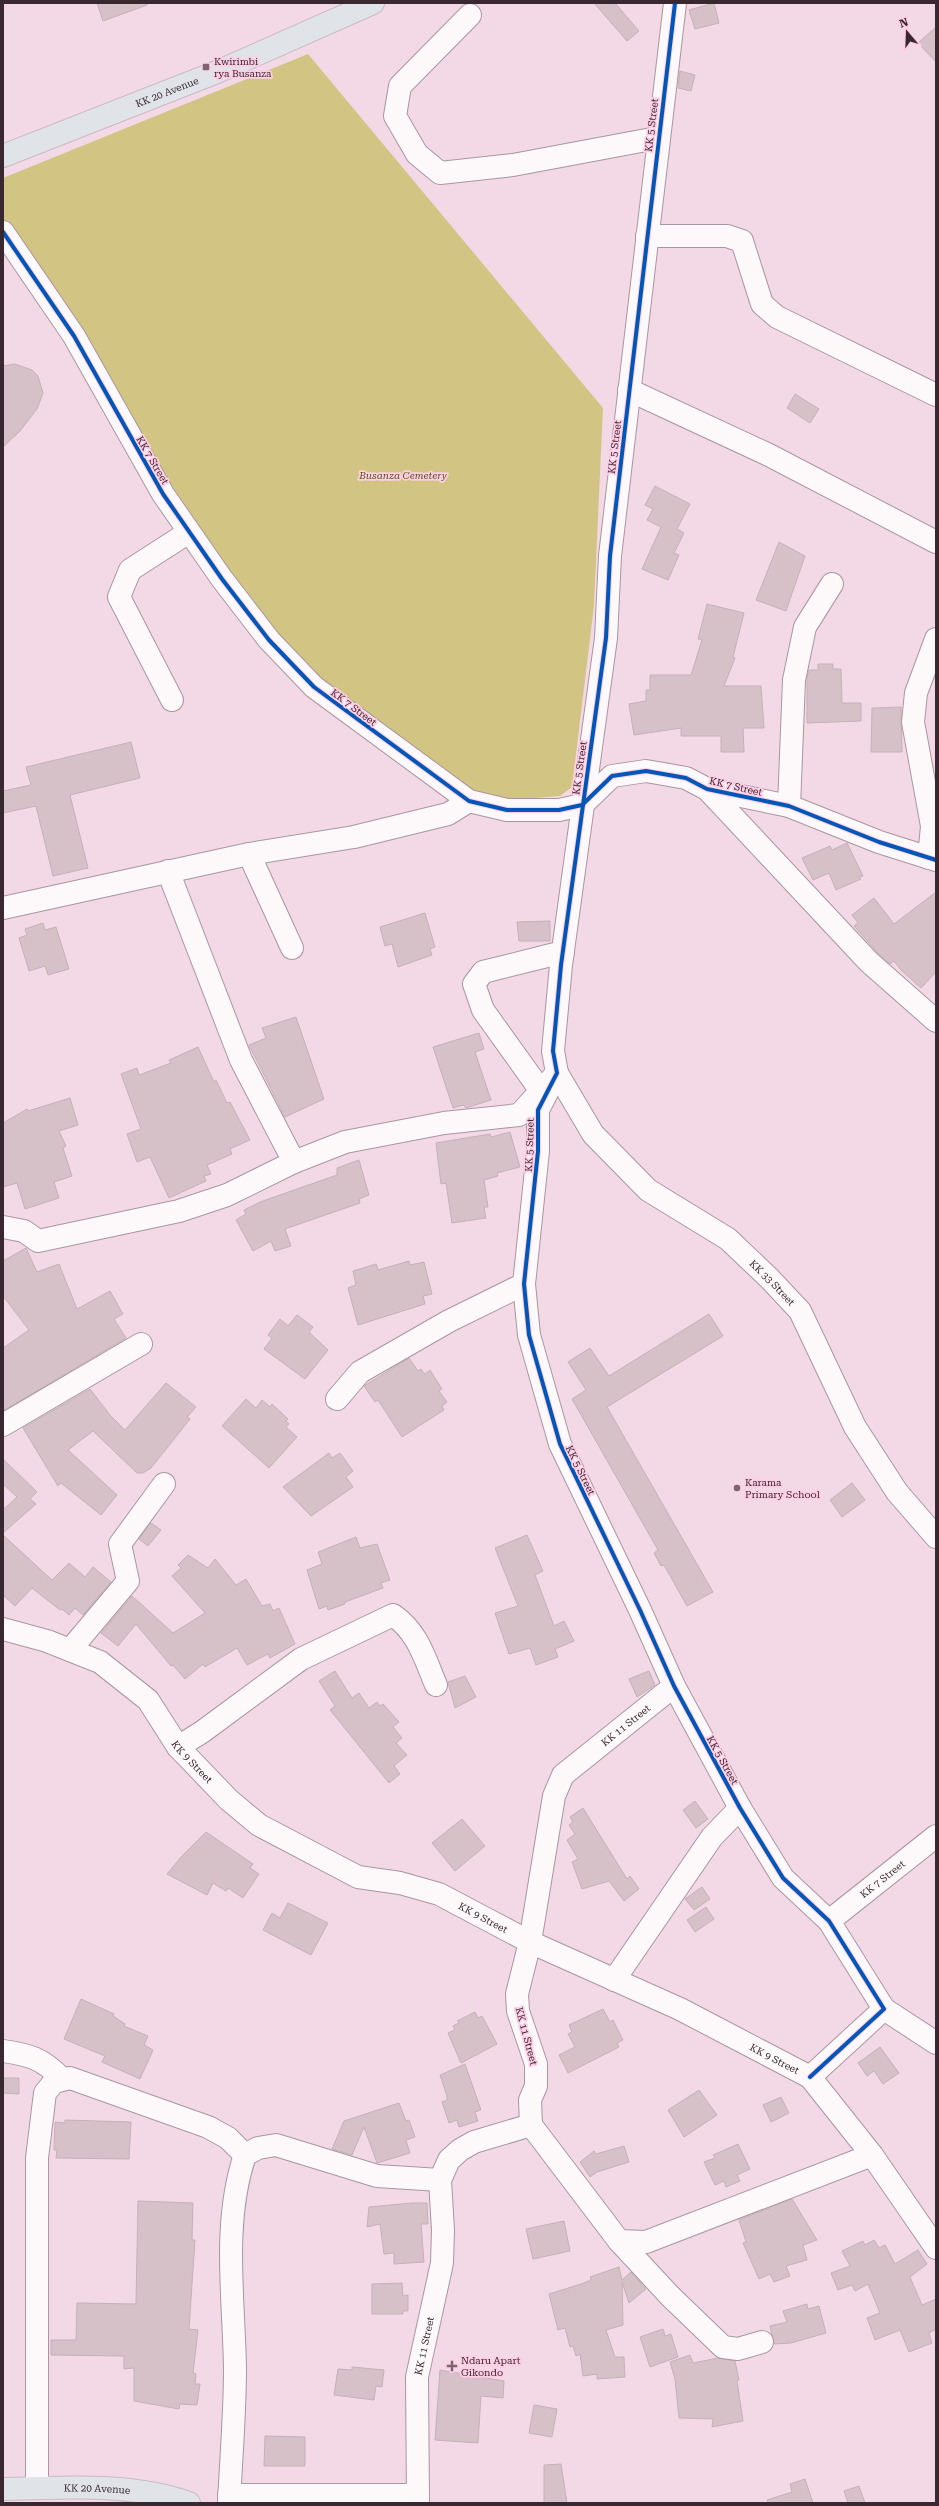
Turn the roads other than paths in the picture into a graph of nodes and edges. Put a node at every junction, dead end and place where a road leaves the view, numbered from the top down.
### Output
1 (373, 3) edge
2 (675, 3) edge
3 (470, 15) dead end
4 (658, 138) junction
5 (3, 156) edge
6 (647, 236) junction
7 (7, 247) edge
8 (629, 390) junction
9 (936, 395) edge
10 (189, 532) junction
11 (936, 542) edge
12 (832, 584) dead end
13 (936, 639) edge
14 (172, 700) dead end
15 (706, 789) junction
16 (468, 801) junction
17 (582, 805) junction
18 (789, 806) junction
19 (248, 854) junction
20 (933, 859) edge
21 (168, 871) junction
22 (3, 908) edge
23 (292, 948) dead end
24 (563, 952) junction
25 (936, 1021) edge
26 (557, 1073) junction
27 (541, 1091) junction
28 (294, 1162) junction
29 (3, 1227) edge
30 (524, 1284) junction
31 (141, 1344) dead end
32 (337, 1399) dead end
33 (3, 1425) edge
34 (164, 1484) dead end
35 (936, 1537) edge
36 (3, 1629) edge
37 (70, 1650) junction
38 (436, 1685) dead end
39 (674, 1686) junction
40 (178, 1747) junction
41 (740, 1808) junction
42 (936, 1836) edge
43 (829, 1921) junction
44 (530, 1942) junction
45 (614, 1980) junction
46 (884, 2009) junction
47 (936, 2042) edge
48 (3, 2051) edge
49 (810, 2077) junction
50 (62, 2079) junction
51 (531, 2125) junction
52 (245, 2155) junction
53 (872, 2155) junction
54 (440, 2180) junction
55 (619, 2241) junction
56 (936, 2248) edge
57 (762, 2342) dead end
58 (37, 2488) junction
59 (3, 2489) edge
60 (229, 2499) edge
61 (418, 2499) edge
62 (188, 2503) edge

1 - 5 main road, KK 20 Avenue
2 - 4 street, KK 5 Street
3 - 4 street
4 - 6 street, KK 5 Street
6 - 8 street, KK 5 Street
6 - 9 street
7 - 10 street, KK 7 Street
8 - 11 street
8 - 17 street, KK 5 Street
10 - 14 street
10 - 16 street, KK 7 Street
12 - 18 street
13 - 20 street
15 - 17 street, KK 7 Street
15 - 18 street, KK 7 Street
15 - 25 street, KK 7 Street
16 - 17 street, KK 7 Street
16 - 19 street
17 - 24 street, KK 5 Street
18 - 20 street, KK 7 Street
19 - 21 street
19 - 23 street
21 - 22 street
21 - 28 street
24 - 26 street, KK 5 Street
24 - 27 street
26 - 27 street
26 - 30 street, KK 5 Street
26 - 35 street, KK 33 Street
27 - 28 street
28 - 29 street
30 - 32 street
30 - 39 street, KK 5 Street
31 - 33 street
34 - 37 street
36 - 37 street, KK 9 Street
37 - 40 street, KK 9 Street
38 - 40 street
39 - 41 street, KK 5 Street
39 - 44 street, KK 11 Street
40 - 44 street, KK 9 Street
41 - 43 street, KK 5 Street
41 - 45 street
42 - 43 street, KK 7 Street
43 - 46 street, KK 5 Street
44 - 45 street, KK 9 Street
44 - 51 street, KK 11 Street
45 - 49 street, KK 9 Street
46 - 47 street
46 - 49 street
48 - 50 street
49 - 53 street, KK 9 Street
50 - 52 street
50 - 58 street
51 - 54 street, KK 11 Street
51 - 55 street
52 - 54 street
52 - 60 street
53 - 55 street
53 - 56 street, KK 9 Street
54 - 61 street, KK 11 Street
55 - 57 street
58 - 59 main road, KK 20 Avenue
58 - 62 main road, KK 20 Avenue
60 - 61 street

